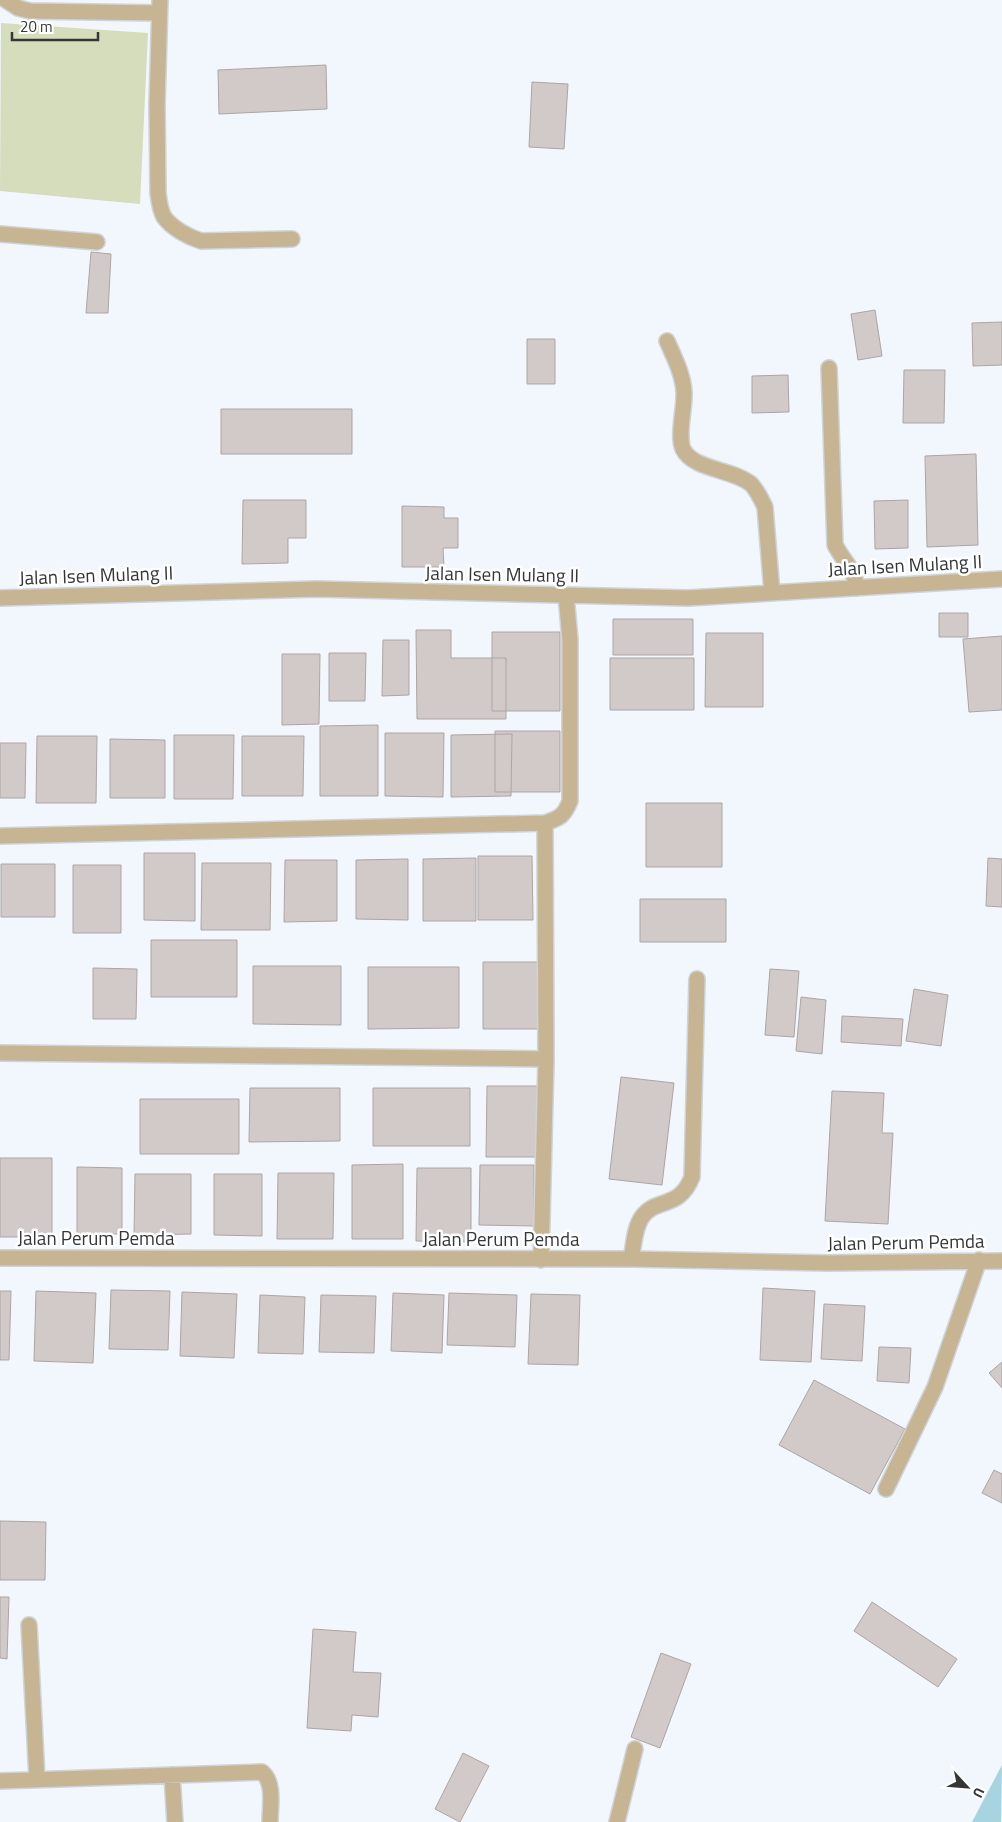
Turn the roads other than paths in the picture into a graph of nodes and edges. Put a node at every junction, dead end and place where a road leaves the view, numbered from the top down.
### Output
1 (6, 0) edge
2 (159, 7) edge
3 (0, 234) edge
4 (292, 239) dead end
5 (97, 242) dead end
6 (667, 341) dead end
7 (829, 368) dead end
8 (1002, 579) edge
9 (857, 588) junction
10 (772, 593) junction
11 (566, 595) junction
12 (0, 598) edge
13 (545, 823) junction
14 (0, 836) edge
15 (697, 979) dead end
16 (0, 1053) edge
17 (546, 1058) junction
18 (0, 1258) edge
19 (631, 1259) junction
20 (541, 1260) junction
21 (979, 1260) junction
22 (1002, 1261) edge
23 (886, 1489) dead end
24 (28, 1625) dead end
25 (635, 1749) dead end
26 (172, 1775) junction
27 (37, 1780) junction
28 (0, 1781) edge
29 (175, 1822) edge
30 (270, 1822) edge
31 (617, 1822) edge

1 - 2 street
2 - 4 street
3 - 5 street
6 - 10 street
7 - 9 street
8 - 9 street, Jalan Isen Mulang II
9 - 10 street, Jalan Isen Mulang II
10 - 11 street, Jalan Isen Mulang II
11 - 12 street, Jalan Isen Mulang II
11 - 13 street
13 - 14 street
13 - 17 street
15 - 19 street
16 - 17 street
17 - 20 street
18 - 20 street, Jalan Perum Pemda
19 - 20 street, Jalan Perum Pemda
19 - 21 street, Jalan Perum Pemda
21 - 22 street, Jalan Perum Pemda
21 - 23 street
24 - 27 street
25 - 31 street
26 - 27 street
26 - 29 street
26 - 30 street
27 - 28 street

